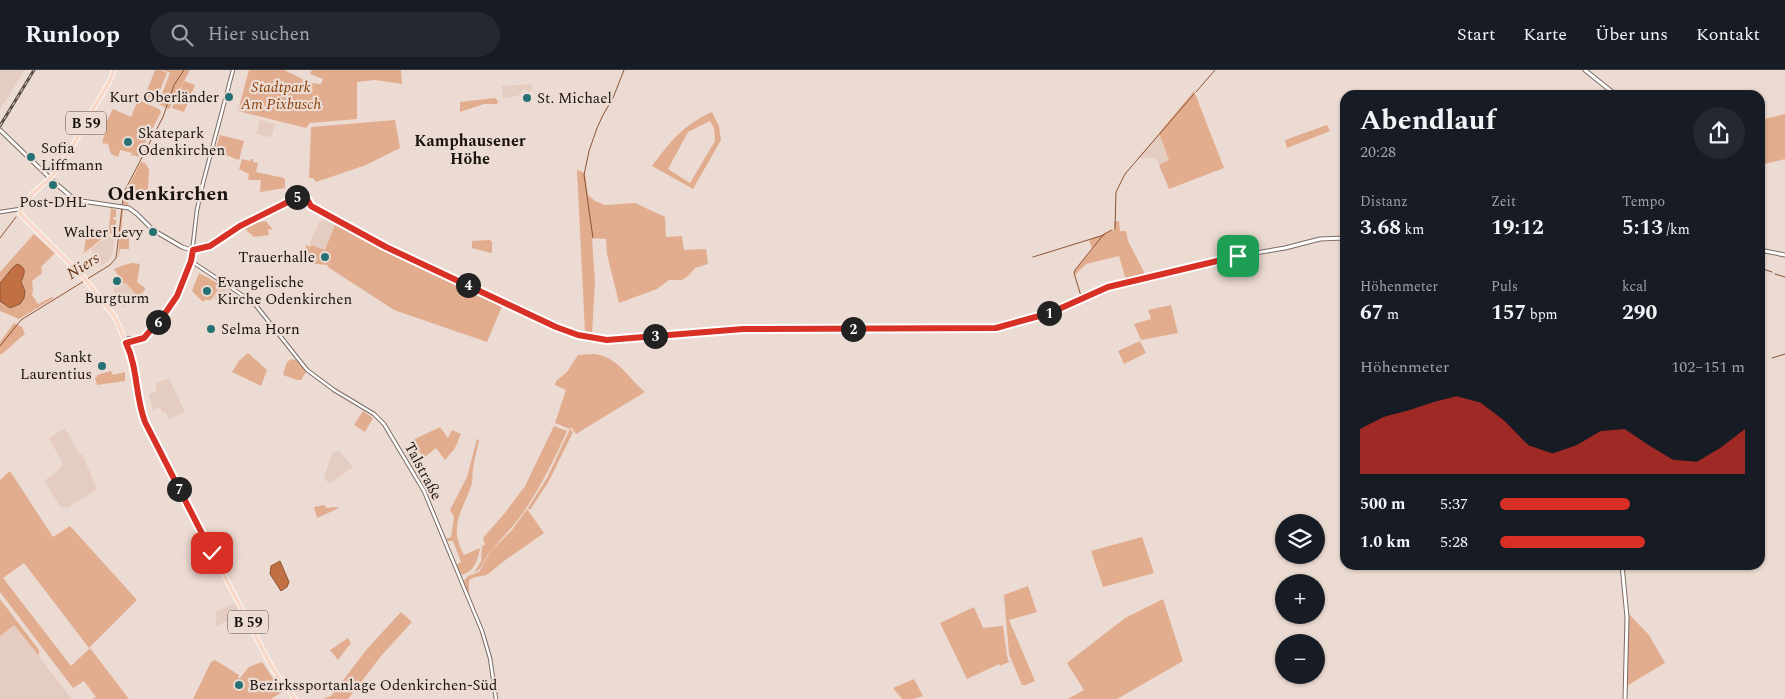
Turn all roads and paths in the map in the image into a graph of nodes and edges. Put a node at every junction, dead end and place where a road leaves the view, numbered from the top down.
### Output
1 (114, 70) edge
2 (233, 70) edge
3 (1585, 70) edge
4 (1610, 90) edge
5 (0, 130) edge
6 (50, 178) junction
7 (20, 209) junction
8 (0, 212) edge
9 (1340, 238) edge
10 (193, 250) junction
11 (1765, 251) edge
12 (1785, 254) edge
13 (191, 261) junction
14 (125, 341) junction
15 (1622, 570) edge
16 (295, 699) edge
17 (496, 699) edge
18 (1625, 699) edge

1 - 6 main road, B 59
2 - 10 street
3 - 4 main road
5 - 6 main road
6 - 7 main road, B 59
6 - 10 main road
7 - 8 street
7 - 14 main road, B 59
9 - 10 main road
10 - 13 street
11 - 12 main road
13 - 14 street
13 - 17 street, Talstraße
14 - 16 main road, B 59
15 - 18 main road

